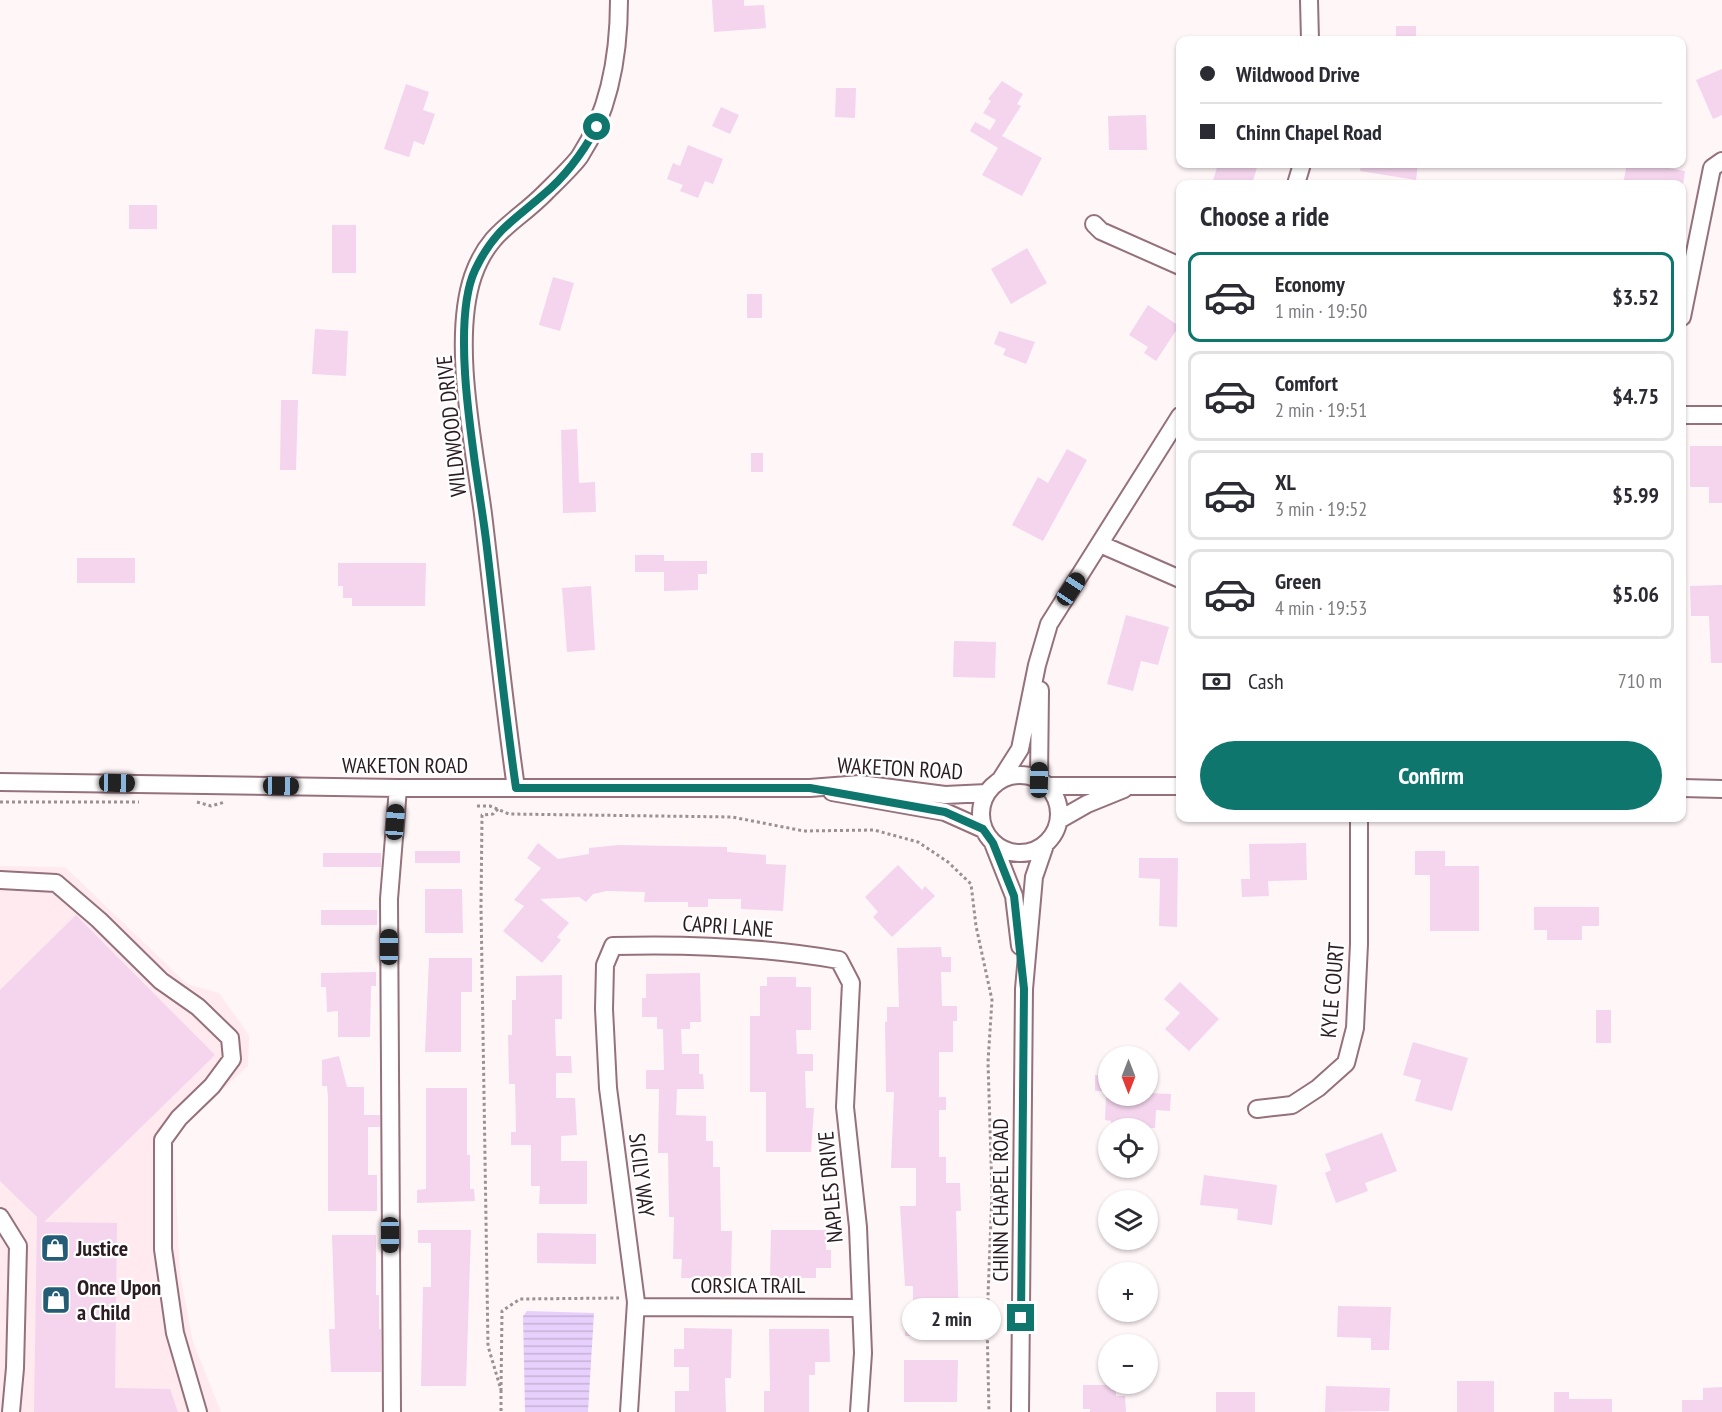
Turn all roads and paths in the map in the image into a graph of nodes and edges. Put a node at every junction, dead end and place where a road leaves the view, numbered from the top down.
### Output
1 (619, 0) edge
2 (1309, 0) edge
3 (1310, 36) edge
4 (1722, 161) edge
5 (1094, 224) dead end
6 (1176, 264) edge
7 (1686, 297) edge
8 (1686, 415) edge
9 (1722, 416) edge
10 (1176, 422) edge
11 (1100, 544) junction
12 (1176, 577) edge
13 (1037, 665) junction
14 (1002, 779) junction
15 (0, 782) edge
16 (1044, 783) junction
17 (1130, 786) junction
18 (1176, 786) edge
19 (398, 788) junction
20 (516, 788) junction
21 (810, 788) junction
22 (1686, 788) edge
23 (1722, 789) edge
24 (987, 793) junction
25 (498, 808) dead end
26 (509, 814) dead end
27 (1059, 820) junction
28 (1359, 822) edge
29 (983, 829) junction
30 (993, 843) junction
31 (1045, 845) junction
32 (0, 880) edge
33 (613, 946) joint
34 (839, 960) joint
35 (1024, 989) junction
36 (1257, 1108) dead end
37 (0, 1217) edge
38 (635, 1302) junction
39 (861, 1308) junction
40 (501, 1390) junction
41 (11, 1412) edge
42 (198, 1412) edge
43 (392, 1412) edge
44 (501, 1412) edge
45 (629, 1412) edge
46 (859, 1412) edge
47 (989, 1412) edge
48 (1020, 1412) edge

1 - 20 street, WILDWOOD DRIVE
2 - 3 street
4 - 7 street
5 - 6 street
8 - 9 street
10 - 11 street
11 - 12 street
11 - 13 street
13 - 14 street
13 - 16 street
14 - 16 street
14 - 24 street
15 - 19 street, WAKETON ROAD
16 - 17 street
16 - 27 street
17 - 18 street
17 - 27 street
19 - 20 street, WAKETON ROAD
19 - 43 street
20 - 21 street, WAKETON ROAD
21 - 24 street, WAKETON ROAD
21 - 29 street, WAKETON ROAD
22 - 23 street
24 - 29 street
25 - 40 path
26 - 47 path
27 - 31 street
28 - 36 street, KYLE COURT
29 - 30 street
30 - 31 street
30 - 35 street, CHINN CHAPEL ROAD
31 - 35 street, CHINN CHAPEL ROAD
32 - 42 street
33 - 34 street, CAPRI LANE
33 - 38 street, SICILY WAY
34 - 39 street, NAPLES DRIVE
35 - 48 street, CHINN CHAPEL ROAD
37 - 41 street
38 - 39 street, CORSICA TRAIL
38 - 40 path
38 - 45 street, SICILY WAY
39 - 46 street, NAPLES DRIVE
40 - 44 path

